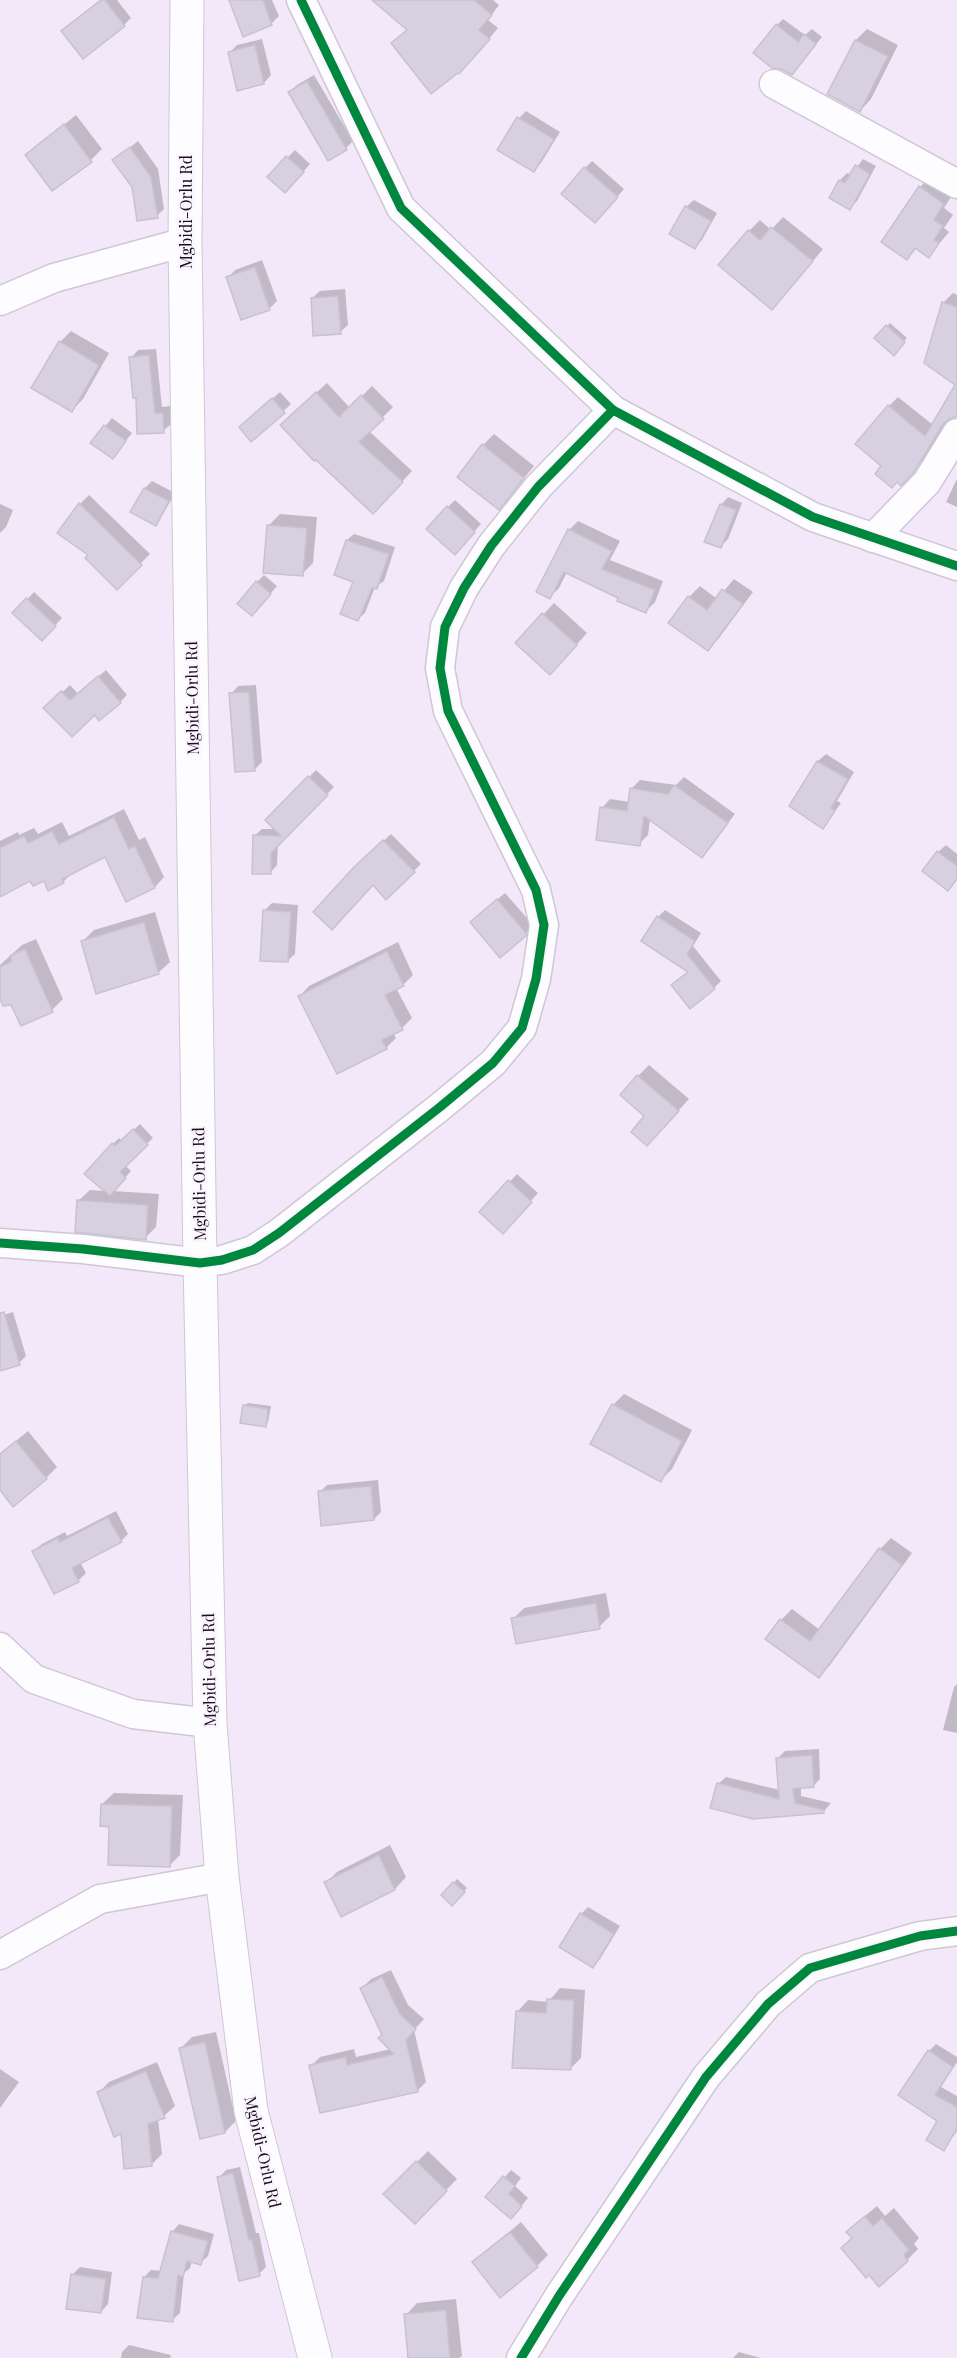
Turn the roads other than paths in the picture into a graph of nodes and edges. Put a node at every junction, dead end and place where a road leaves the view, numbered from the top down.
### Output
1 (187, 0) edge
2 (301, 0) edge
3 (774, 84) dead end
4 (957, 184) edge
5 (185, 242) junction
6 (0, 301) edge
7 (613, 410) junction
8 (957, 433) edge
9 (873, 538) junction
10 (957, 566) edge
11 (0, 1243) edge
12 (200, 1263) junction
13 (0, 1647) edge
14 (210, 1723) junction
15 (222, 1877) junction
16 (957, 1931) edge
17 (0, 1954) edge
18 (315, 2358) edge
19 (521, 2358) edge

1 - 5 main road, Mgbidi-Orlu Rd
2 - 7 street
3 - 4 street
5 - 6 street
5 - 12 main road, Mgbidi-Orlu Rd
7 - 9 street
7 - 12 street
8 - 9 street
9 - 10 street
11 - 12 street
12 - 14 main road, Mgbidi-Orlu Rd
13 - 14 street
14 - 15 main road, Mgbidi-Orlu Rd
15 - 17 street
15 - 18 main road, Mgbidi-Orlu Rd
16 - 19 street

